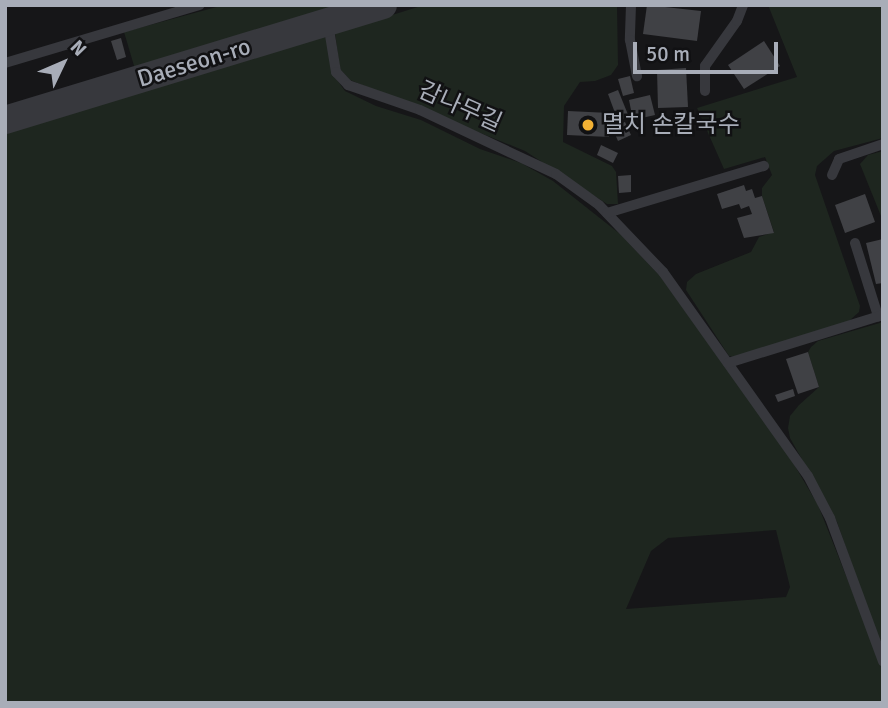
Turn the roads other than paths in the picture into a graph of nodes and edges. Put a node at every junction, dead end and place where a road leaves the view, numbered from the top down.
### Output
1 (200, 5) edge
2 (383, 5) edge
3 (631, 5) edge
4 (743, 5) edge
5 (328, 22) junction
6 (5, 63) edge
7 (637, 76) dead end
8 (705, 91) dead end
9 (5, 120) edge
10 (883, 144) edge
11 (764, 166) dead end
12 (832, 175) dead end
13 (607, 213) junction
14 (855, 243) dead end
15 (880, 316) edge
16 (729, 363) junction
17 (883, 660) edge

1 - 6 lane
2 - 5 street, Daeseon-ro
3 - 7 lane
4 - 8 lane
5 - 9 street, Daeseon-ro
5 - 13 lane, 감나무길
10 - 12 lane
11 - 13 lane
13 - 16 lane, 감나무길
14 - 15 lane
15 - 16 lane
16 - 17 lane, 감나무길

